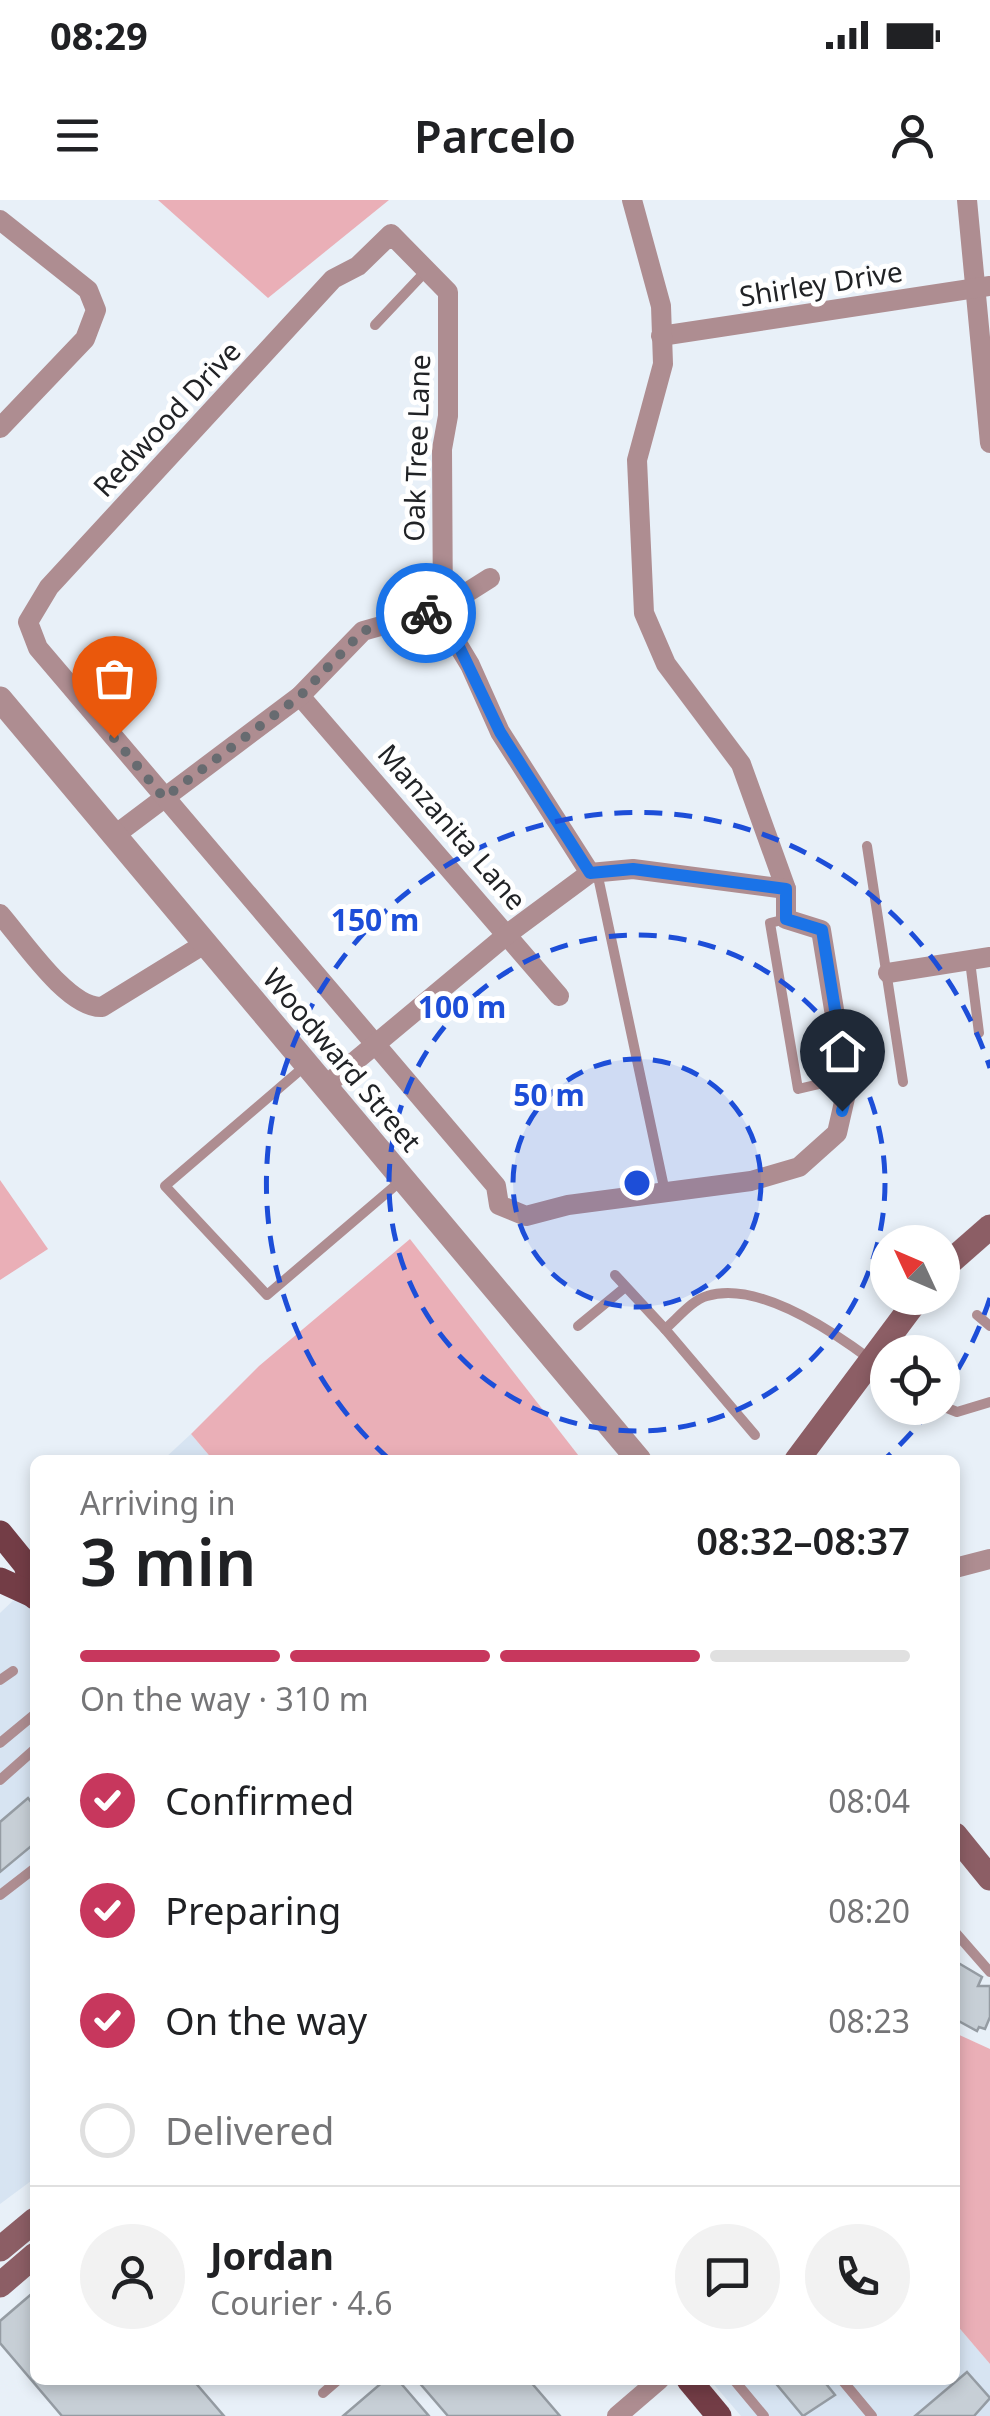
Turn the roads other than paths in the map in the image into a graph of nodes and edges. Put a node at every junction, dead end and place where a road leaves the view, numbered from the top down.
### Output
1 (632, 200) edge
2 (967, 200) edge
3 (0, 220) edge
4 (358, 266) joint
5 (427, 270) junction
6 (983, 287) edge
7 (375, 325) dead end
8 (661, 336) junction
9 (0, 428) edge
10 (990, 443) edge
11 (490, 578) dead end
12 (441, 609) junction
13 (300, 696) junction
14 (0, 699) edge
15 (164, 798) junction
16 (114, 835) junction
17 (867, 846) dead end
18 (594, 873) junction
19 (786, 889) junction
20 (0, 914) edge
21 (786, 919) junction
22 (508, 933) junction
23 (206, 943) junction
24 (980, 959) edge
25 (888, 973) junction
26 (559, 996) dead end
27 (979, 1033) dead end
28 (378, 1045) junction
29 (306, 1066) junction
30 (845, 1078) junction
31 (903, 1082) dead end
32 (324, 1087) junction
33 (403, 1179) junction
34 (665, 1193) junction
35 (990, 1228) edge
36 (960, 1254) edge
37 (615, 1276) dead end
38 (623, 1289) junction
39 (976, 1316) dead end
40 (578, 1326) dead end
41 (990, 1326) edge
42 (665, 1329) junction
43 (870, 1360) edge
44 (870, 1376) edge
45 (990, 1402) edge
46 (960, 1411) edge
47 (756, 1435) dead end
48 (635, 1455) edge
49 (802, 1455) edge
50 (0, 1533) edge
51 (990, 1559) edge
52 (960, 1567) edge
53 (30, 1581) edge
54 (1, 1584) edge
55 (30, 1584) edge
56 (13, 1670) dead end
57 (0, 1680) edge
58 (30, 1718) edge
59 (0, 1742) edge
60 (30, 1753) edge
61 (0, 1780) edge
62 (960, 1841) edge
63 (30, 1872) edge
64 (990, 1878) edge
65 (0, 1895) edge
66 (960, 1938) edge
67 (990, 1972) edge
68 (30, 2224) edge
69 (0, 2249) edge
70 (30, 2259) edge
71 (0, 2285) edge
72 (332, 2385) edge
73 (653, 2385) edge
74 (694, 2385) edge
75 (738, 2385) edge
76 (846, 2385) edge
77 (323, 2393) dead end
78 (618, 2416) edge
79 (719, 2416) edge
80 (764, 2416) edge
81 (872, 2416) edge

1 - 8 street
2 - 6 street
3 - 9 street
4 - 5 street, Oak Tree Lane
4 - 15 street, Redwood Drive
5 - 7 lane
5 - 12 street, Oak Tree Lane
6 - 8 street, Shirley Drive
6 - 10 street
8 - 19 street
11 - 12 street
12 - 13 street
12 - 18 street, Oak Tree Lane
13 - 15 street
13 - 22 street, Manzanita Lane
14 - 16 street, Woodward Street
15 - 16 street
15 - 28 street
16 - 23 street, Woodward Street
17 - 25 lane
18 - 19 street
18 - 22 street
18 - 34 lane
19 - 21 street
20 - 23 street
21 - 30 street
21 - 30 lane
22 - 26 street, Manzanita Lane
22 - 28 street
23 - 29 street, Woodward Street
24 - 25 street
24 - 27 lane
25 - 31 lane
28 - 32 street
28 - 34 street
29 - 32 street, Woodward Street
29 - 33 lane
30 - 34 street
32 - 33 street, Woodward Street
33 - 48 street, Woodward Street
35 - 36 main road
37 - 38 lane
38 - 40 lane
38 - 42 lane
39 - 41 lane
42 - 43 lane
42 - 47 lane
44 - 49 main road
45 - 46 lane
50 - 53 main road
51 - 52 street
54 - 55 main road
56 - 57 lane
58 - 59 lane
60 - 61 lane
62 - 64 main road
63 - 65 lane
66 - 67 lane
68 - 69 main road
70 - 71 main road
72 - 77 lane
73 - 78 street
74 - 79 main road
75 - 80 lane
76 - 81 lane

